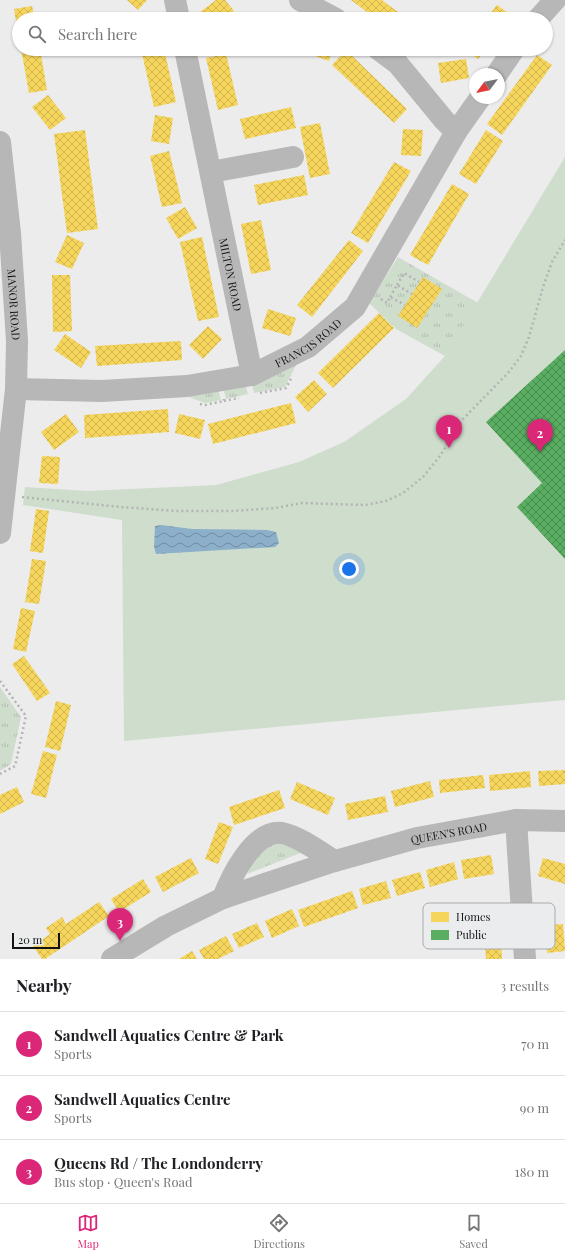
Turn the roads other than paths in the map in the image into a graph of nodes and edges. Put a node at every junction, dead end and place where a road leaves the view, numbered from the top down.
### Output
1 (175, 0) edge
2 (300, 0) edge
3 (555, 0) edge
4 (178, 12) edge
5 (323, 12) edge
6 (544, 12) edge
7 (186, 56) edge
8 (387, 56) edge
9 (509, 56) edge
10 (501, 68) edge
11 (476, 104) edge
12 (456, 132) junction
13 (0, 142) edge
14 (293, 157) dead end
15 (211, 172) junction
16 (255, 385) junction
17 (16, 389) junction
18 (4, 466) edge
19 (0, 533) edge
20 (516, 820) junction
21 (562, 823) edge
22 (334, 861) junction
23 (223, 898) junction
24 (521, 903) edge
25 (524, 949) edge
26 (112, 959) edge
27 (525, 959) edge

1 - 4 street
2 - 5 street
3 - 6 street
7 - 15 street, MILTON ROAD
8 - 12 street
9 - 10 street
11 - 12 street, FRANCIS ROAD
12 - 16 street, FRANCIS ROAD
13 - 17 street, MANOR ROAD
14 - 15 street
15 - 16 street, MILTON ROAD
16 - 17 street, FRANCIS ROAD
17 - 18 street, MANOR ROAD
18 - 19 street, MANOR ROAD
20 - 21 street, QUEEN'S ROAD
20 - 22 street, QUEEN'S ROAD
20 - 24 street
22 - 23 street, QUEEN'S ROAD
22 - 23 street
23 - 26 street, QUEEN'S ROAD
25 - 27 street

